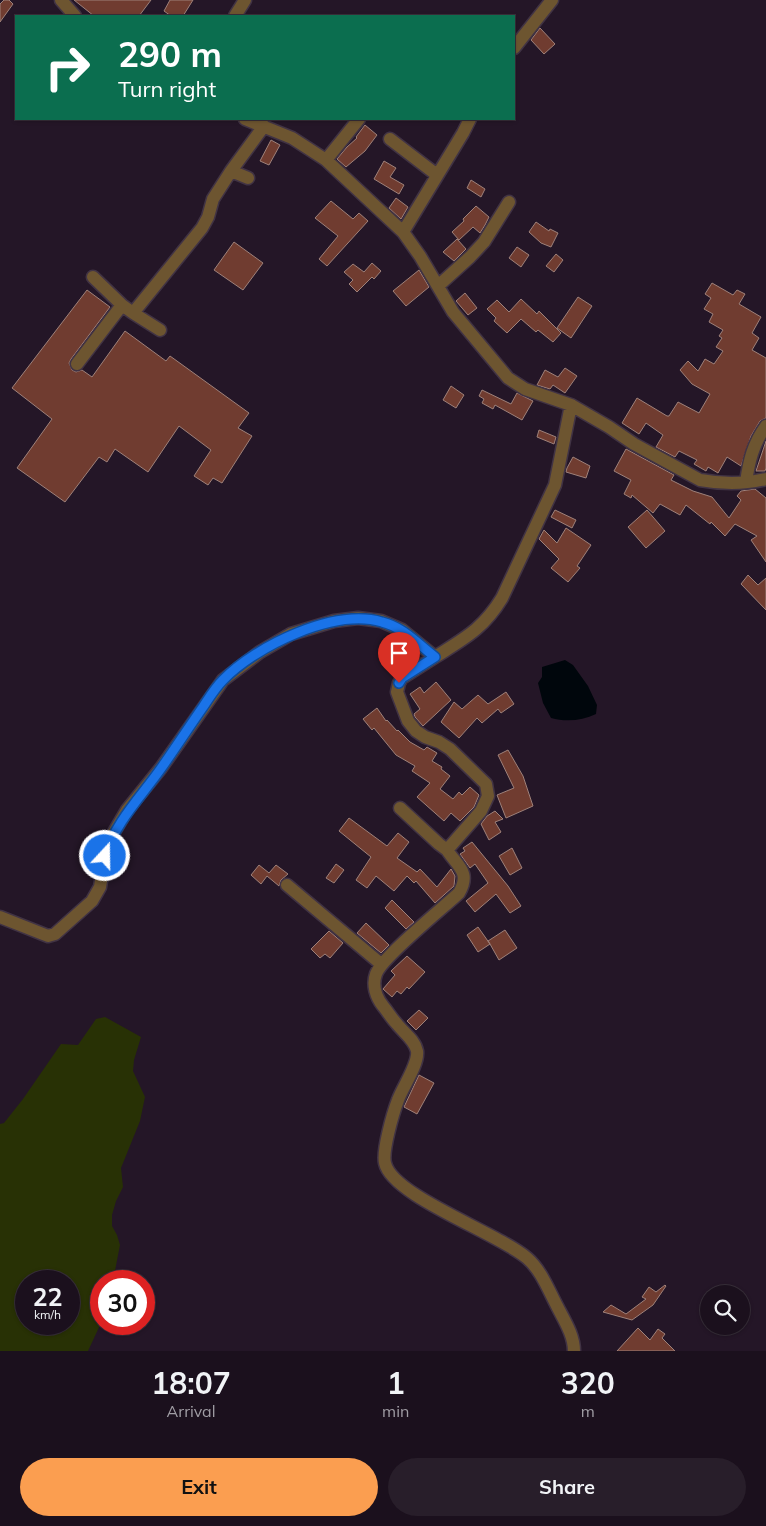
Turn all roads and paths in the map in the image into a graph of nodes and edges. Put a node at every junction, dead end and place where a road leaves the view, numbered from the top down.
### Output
1 (61, 0) edge
2 (244, 0) edge
3 (552, 0) edge
4 (74, 15) edge
5 (236, 15) edge
6 (515, 47) edge
7 (249, 120) edge
8 (358, 120) edge
9 (470, 120) edge
10 (264, 126) junction
11 (390, 139) dead end
12 (326, 160) junction
13 (231, 171) junction
14 (437, 175) junction
15 (248, 178) dead end
16 (509, 202) dead end
17 (403, 232) junction
18 (93, 277) dead end
19 (438, 286) junction
20 (122, 305) junction
21 (134, 313) junction
22 (160, 330) dead end
23 (77, 364) dead end
24 (572, 405) junction
25 (766, 426) edge
26 (766, 478) edge
27 (746, 482) junction
28 (435, 657) junction
29 (400, 808) dead end
30 (448, 850) junction
31 (287, 885) dead end
32 (0, 917) edge
33 (381, 964) junction
34 (574, 1351) edge

1 - 4 street
2 - 5 street
3 - 6 street
7 - 10 street
8 - 12 street
9 - 14 street
10 - 12 street
10 - 13 street
11 - 14 street
12 - 17 street
13 - 15 street
13 - 21 street
14 - 17 street
16 - 19 street
17 - 19 street
18 - 20 street
19 - 24 street
20 - 21 street
20 - 23 street
21 - 22 street
24 - 27 street
24 - 28 street
25 - 27 street
26 - 27 street
28 - 30 street
28 - 32 street
29 - 30 street
30 - 33 street
31 - 33 street
33 - 34 street

